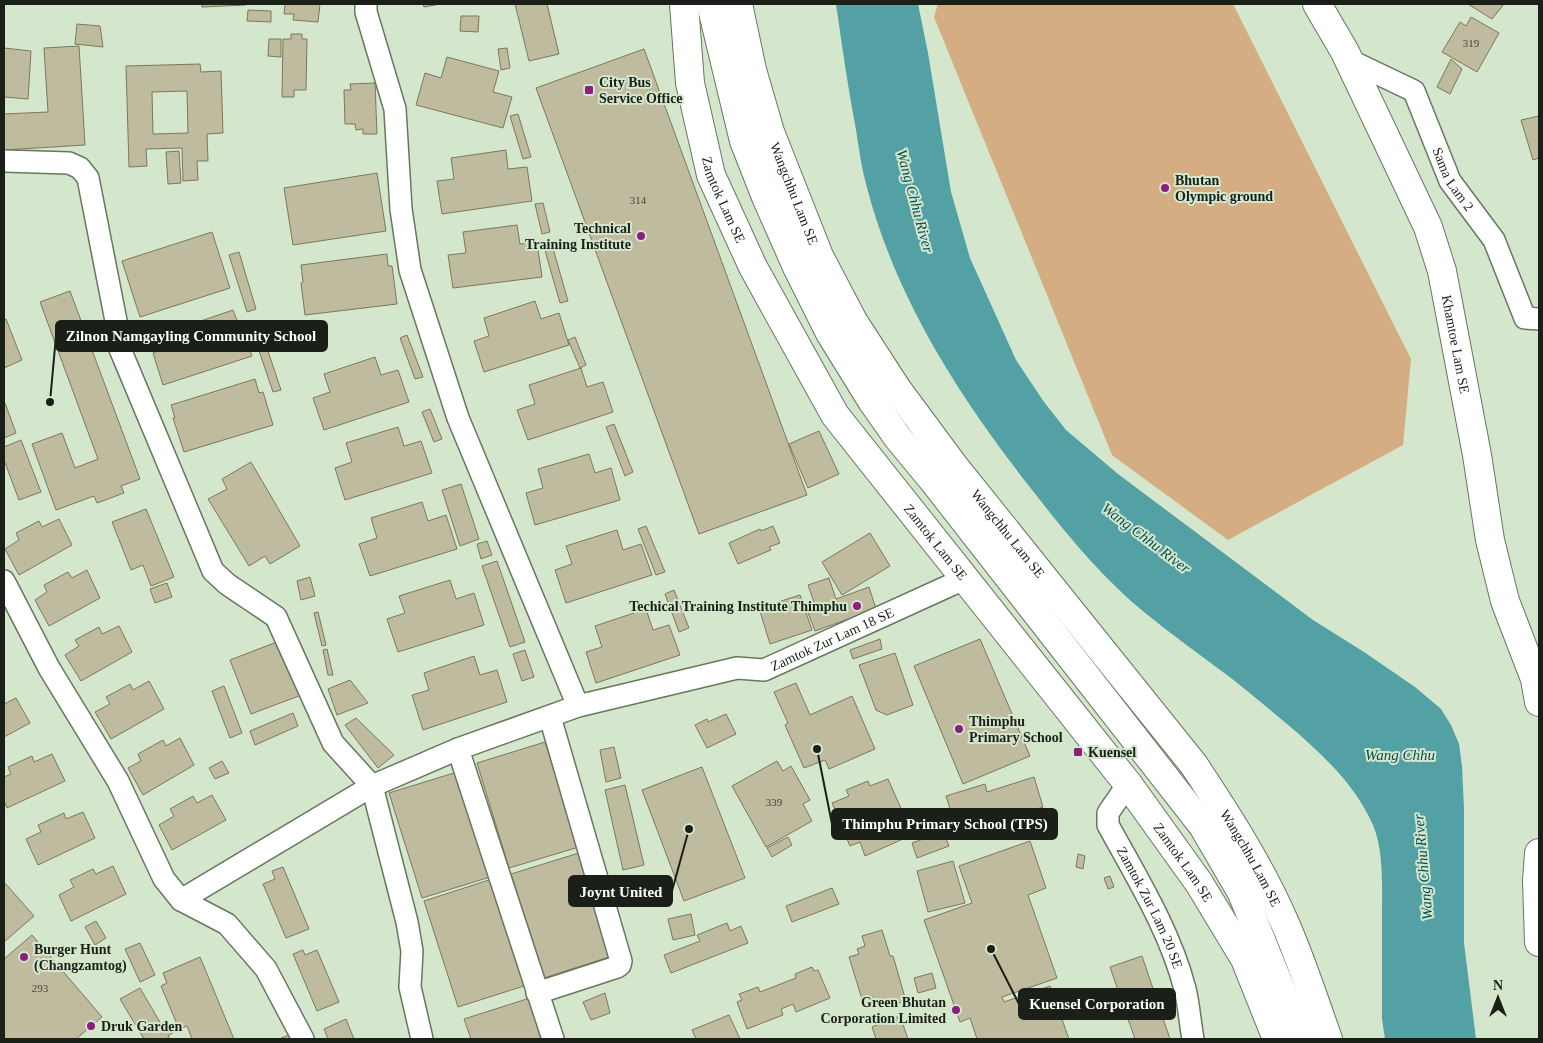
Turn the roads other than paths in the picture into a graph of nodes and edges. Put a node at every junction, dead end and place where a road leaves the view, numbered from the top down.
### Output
1 (366, 4) edge
2 (684, 4) edge
3 (711, 4) edge
4 (738, 4) edge
5 (1317, 4) edge
6 (1348, 59) junction
7 (4, 161) edge
8 (1539, 319) edge
9 (964, 579) junction
10 (4, 581) edge
11 (1539, 702) edge
12 (578, 706) junction
13 (550, 717) junction
14 (458, 749) junction
15 (1128, 784) junction
16 (372, 786) junction
17 (1539, 853) edge
18 (182, 900) junction
19 (1539, 942) edge
20 (537, 993) junction
21 (303, 1039) edge
22 (422, 1039) edge
23 (553, 1039) edge
24 (1193, 1039) edge
25 (1277, 1039) edge
26 (1301, 1039) edge
27 (1328, 1039) edge

1 - 12 street
2 - 9 main road, Zamtok Lam SE
3 - 26 main road, Wangchhu Lam SE
4 - 27 main road, Wangchhu Lam SE
5 - 6 main road, Khamtoe Lam SE
6 - 8 street, Sama Lam 2
6 - 11 main road, Khamtoe Lam SE
7 - 16 street
9 - 12 street, Zamtok Zur Lam 18 SE
9 - 15 main road, Zamtok Lam SE
10 - 18 street
12 - 13 street, Zamtok Zur Lam 18 SE
13 - 14 street, Zamtok Zur Lam 18 SE
13 - 20 street
14 - 16 street, Zamtok Zur Lam 18 SE
14 - 20 street
15 - 24 street, Zamtok Zur Lam 20 SE
15 - 25 main road, Zamtok Lam SE
16 - 18 street, Zamtok Zur Lam 18 SE
16 - 22 street
17 - 19 main road
18 - 21 street
20 - 23 street

